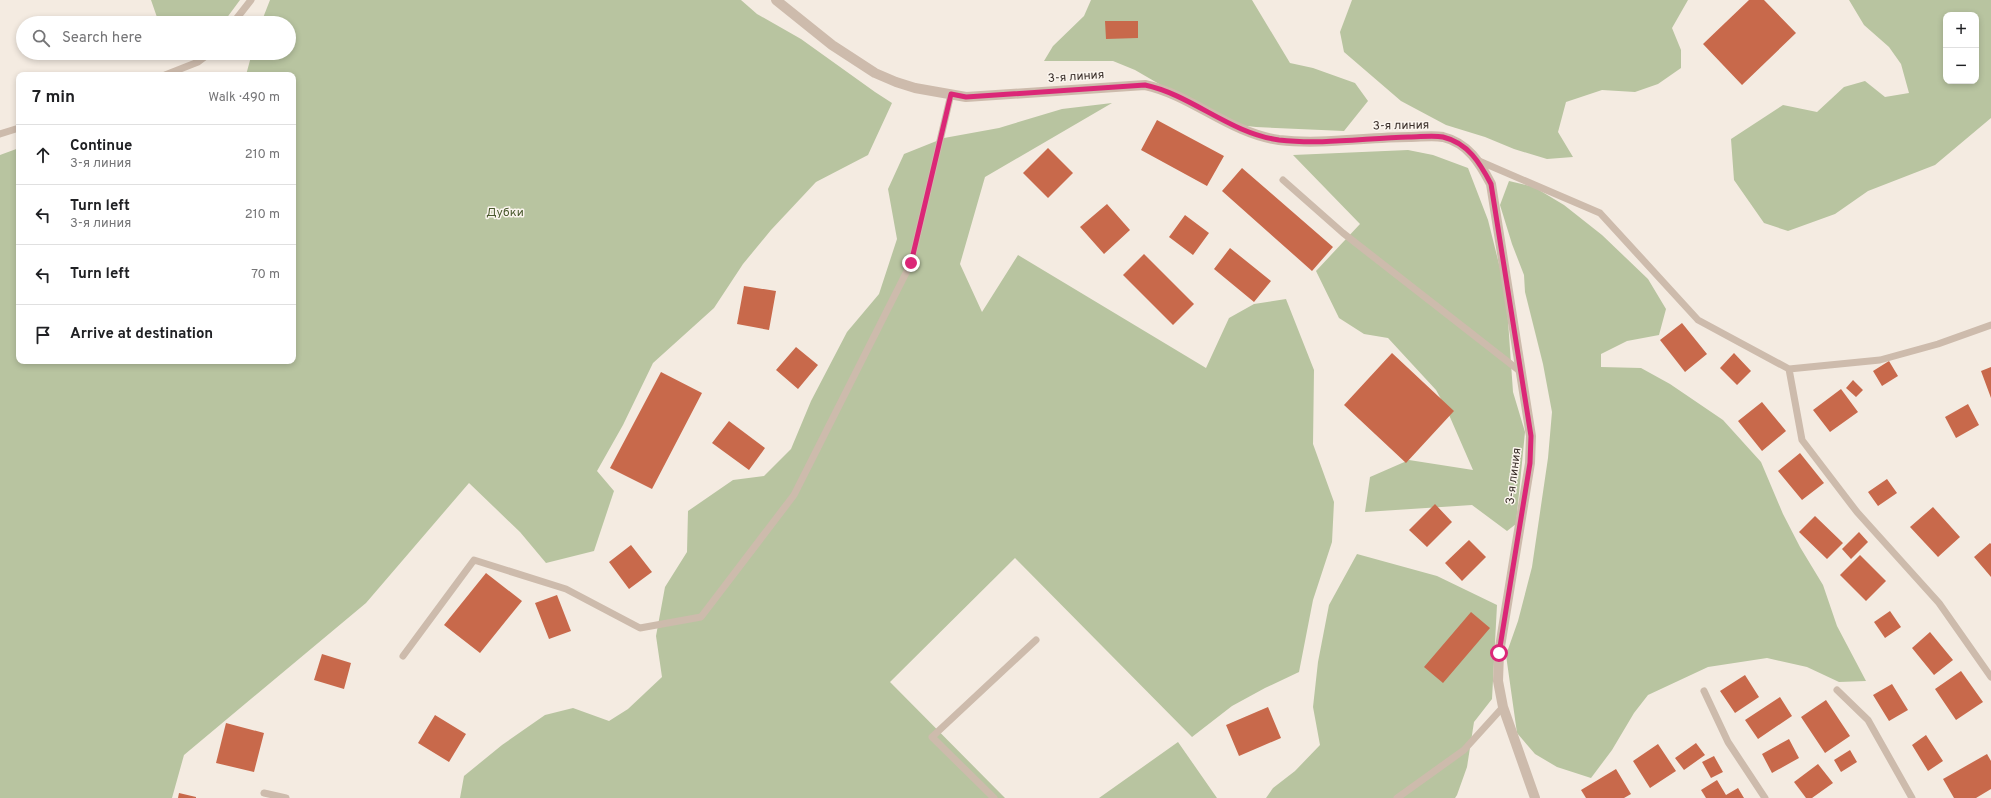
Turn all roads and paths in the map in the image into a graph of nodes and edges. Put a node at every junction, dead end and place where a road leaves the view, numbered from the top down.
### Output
1 (251, 0) edge
2 (776, 0) edge
3 (238, 16) edge
4 (201, 60) edge
5 (173, 72) edge
6 (951, 94) junction
7 (16, 129) edge
8 (0, 134) edge
9 (1478, 161) junction
10 (1283, 180) dead end
11 (1991, 325) edge
12 (1789, 369) junction
13 (1521, 372) junction
14 (1036, 640) dead end
15 (403, 656) dead end
16 (1991, 676) edge
17 (1837, 690) dead end
18 (1704, 691) dead end
19 (1503, 707) junction
20 (264, 793) dead end
21 (286, 798) edge
22 (994, 798) edge
23 (1397, 798) edge
24 (1535, 798) edge
25 (1765, 798) edge
26 (1912, 798) edge

1 - 3 lane
2 - 6 street, 3-я линия
4 - 5 lane
6 - 9 street, 3-я линия
6 - 15 lane
7 - 8 lane
9 - 12 lane
9 - 13 street, 3-я линия
10 - 13 lane
11 - 12 lane
12 - 16 lane
13 - 19 street, 3-я линия
14 - 22 lane
17 - 26 lane
18 - 25 lane
19 - 23 lane
19 - 24 street, 3-я линия
20 - 21 lane

